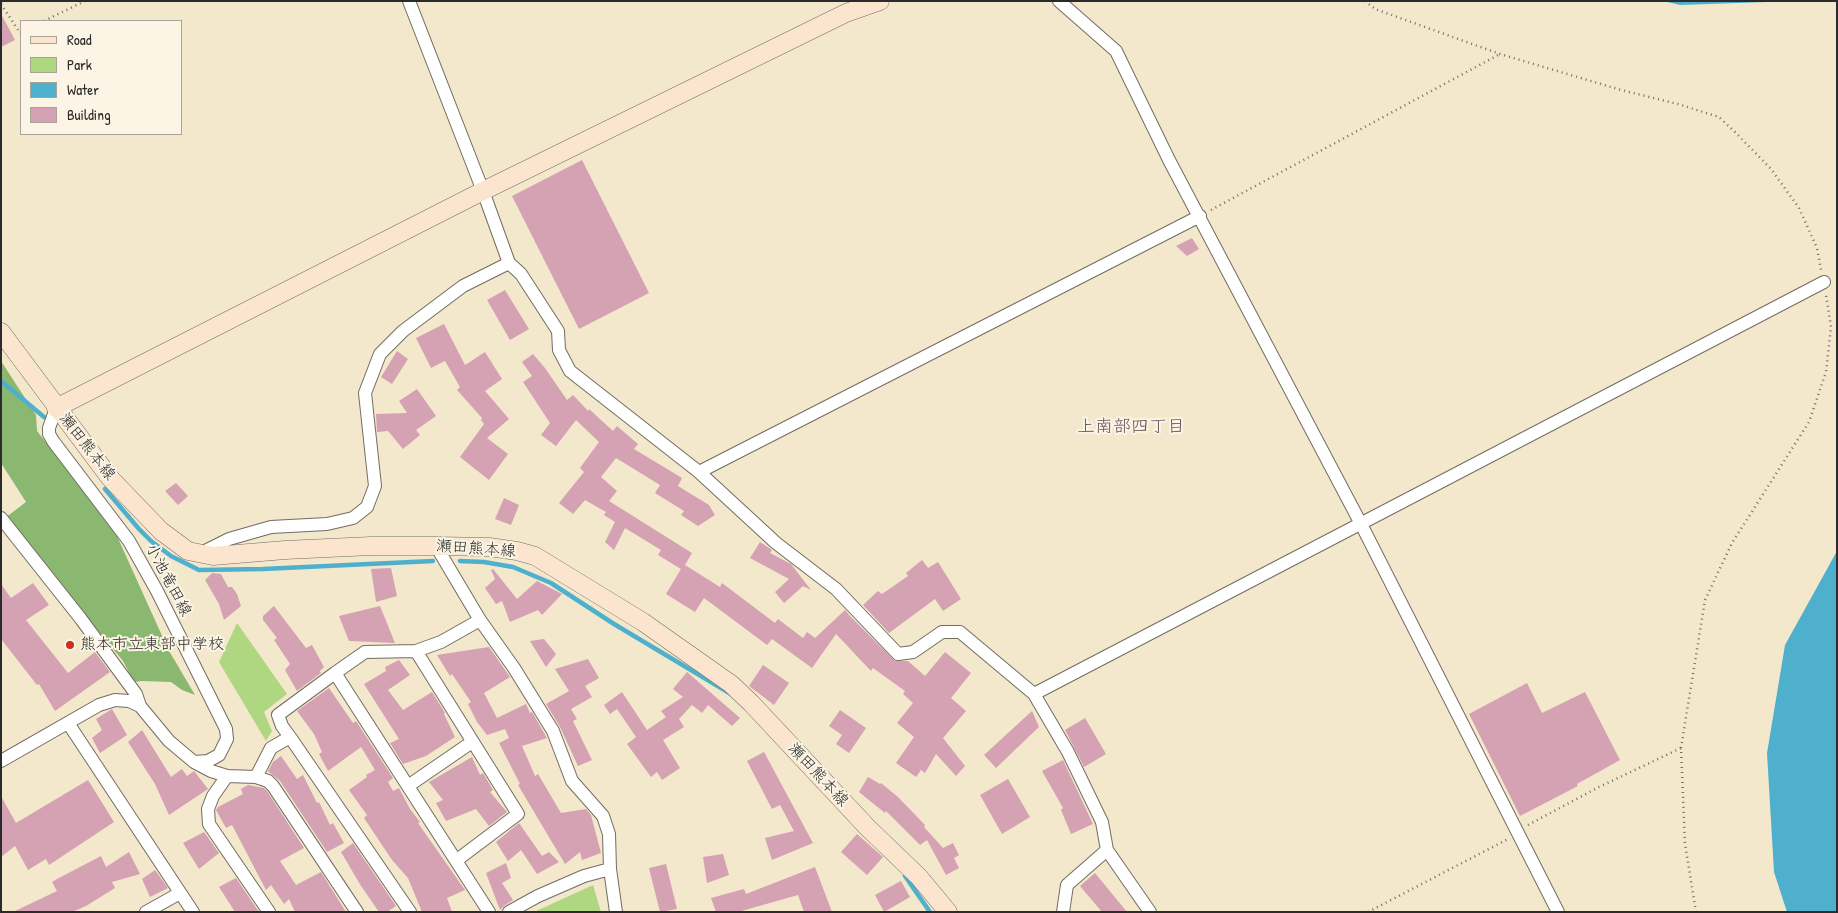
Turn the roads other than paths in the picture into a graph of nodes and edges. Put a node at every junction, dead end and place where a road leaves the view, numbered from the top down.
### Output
1 (409, 1) edge
2 (880, 1) edge
3 (1059, 1) edge
4 (483, 191) junction
5 (1200, 216) junction
6 (509, 263) junction
7 (1824, 282) road end
8 (1, 332) edge
9 (56, 408) junction
10 (698, 472) junction
11 (1, 518) edge
12 (1361, 524) junction
13 (436, 546) junction
14 (198, 554) junction
15 (480, 620) junction
16 (416, 651) junction
17 (335, 673) junction
18 (1034, 694) junction
19 (140, 706) junction
20 (68, 723) junction
21 (290, 737) junction
22 (472, 742) junction
23 (1, 761) edge
24 (194, 762) junction
25 (227, 776) junction
26 (256, 777) junction
27 (408, 786) junction
28 (1107, 850) junction
29 (457, 860) junction
30 (610, 869) junction
31 (180, 893) junction
32 (146, 912) edge
33 (193, 912) edge
34 (269, 912) edge
35 (357, 912) edge
36 (410, 912) edge
37 (489, 912) edge
38 (509, 912) edge
39 (616, 912) edge
40 (948, 912) edge
41 (1063, 912) edge
42 (1150, 912) edge
43 (1558, 912) edge

1 - 4 street
2 - 4 main road
3 - 5 street
4 - 6 street
4 - 9 main road
5 - 10 street
5 - 12 street
6 - 10 street
6 - 14 street
7 - 12 street
8 - 9 main road, 瀬田熊本線
9 - 14 main road, 瀬田熊本線
9 - 24 street, 小池竜田線
10 - 18 street
11 - 19 street
12 - 18 street
12 - 43 street
13 - 14 main road, 瀬田熊本線
13 - 15 street
13 - 40 main road, 瀬田熊本線
15 - 16 street
15 - 30 street
16 - 17 street
16 - 22 street
17 - 21 street
17 - 27 street
18 - 28 street
19 - 20 street
19 - 24 street
20 - 23 street
20 - 31 street
21 - 26 street
21 - 36 street
22 - 27 street
22 - 29 street
24 - 25 street
25 - 26 street
25 - 34 street
26 - 35 street
27 - 29 street
28 - 41 street
28 - 42 street
29 - 37 street
30 - 38 street
30 - 39 street
31 - 32 street
31 - 33 street

